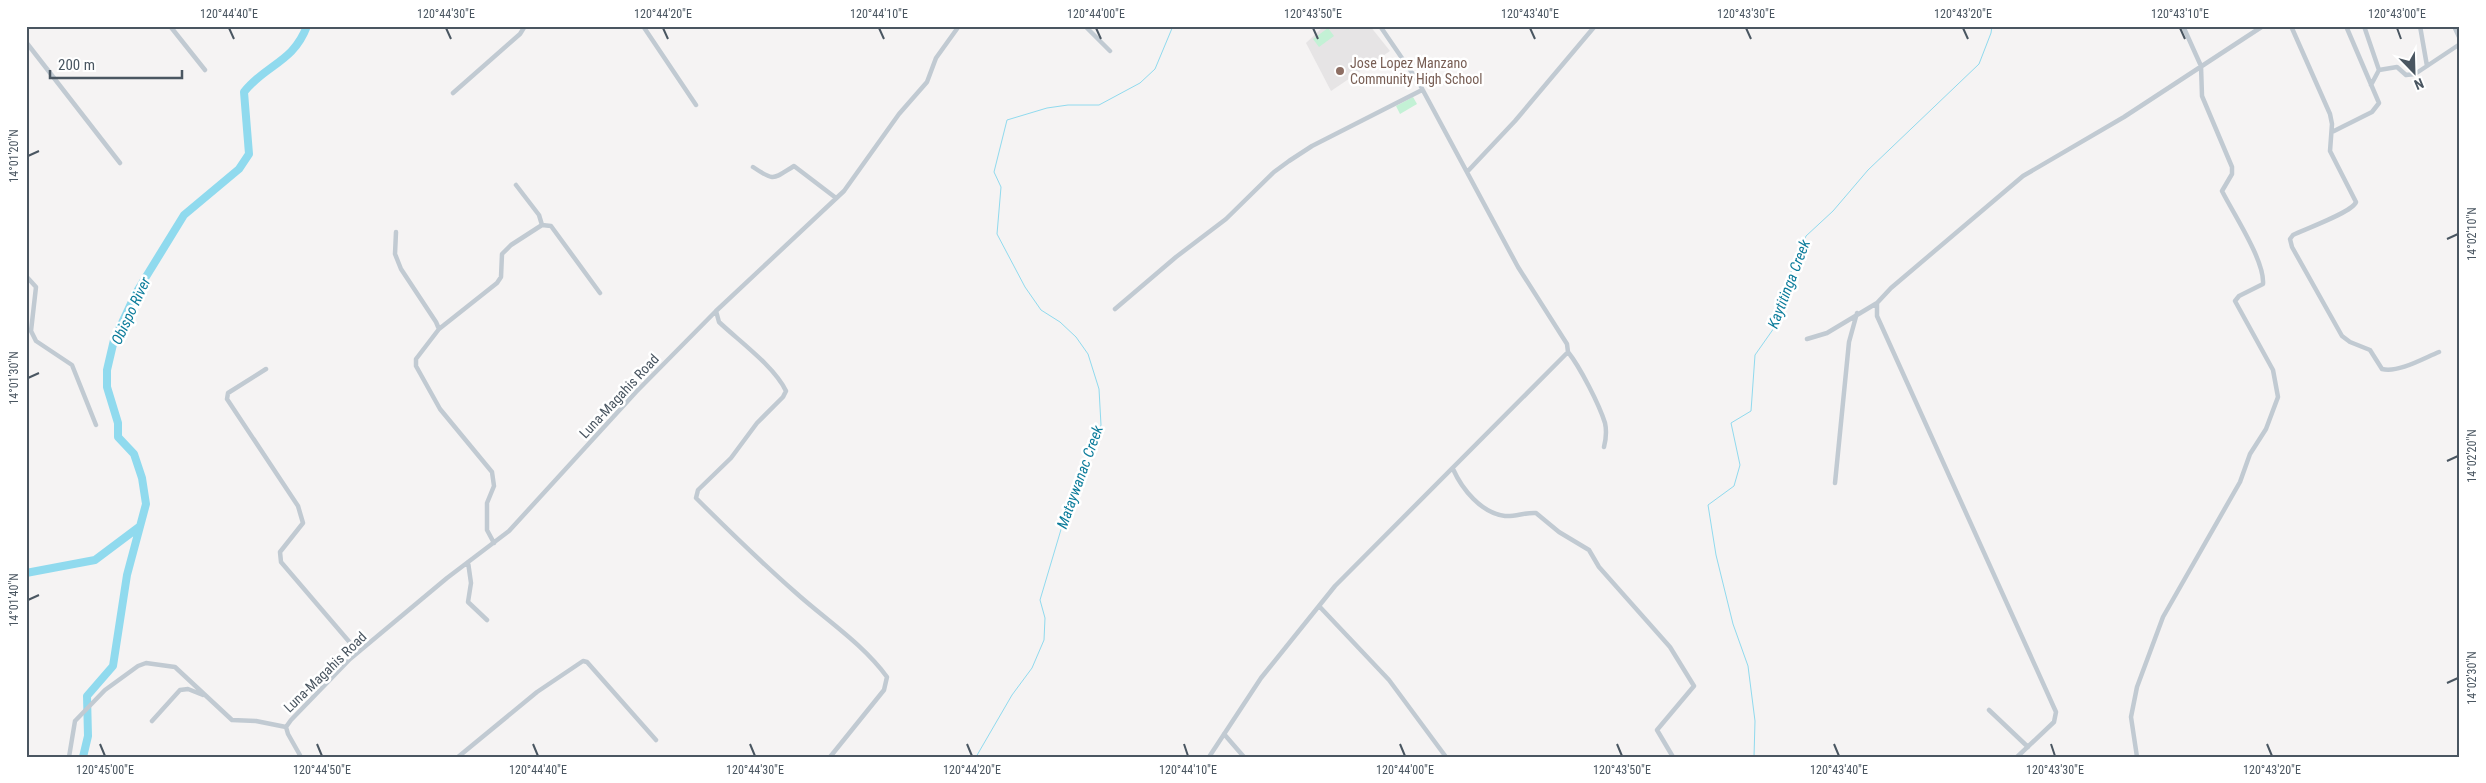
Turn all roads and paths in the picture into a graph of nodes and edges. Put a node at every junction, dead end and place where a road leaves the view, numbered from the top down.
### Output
1 (170, 26) edge
2 (525, 26) edge
3 (643, 26) edge
4 (959, 26) edge
5 (1085, 26) edge
6 (1380, 26) edge
7 (1595, 26) edge
8 (2183, 26) edge
9 (2263, 26) edge
10 (2290, 26) edge
11 (2346, 26) edge
12 (2364, 26) edge
13 (2420, 26) edge
14 (2454, 26) edge
15 (2460, 39) edge
16 (26, 42) edge
17 (2460, 44) edge
18 (1110, 51) dead end
19 (2201, 66) junction
20 (2428, 66) junction
21 (205, 70) dead end
22 (2379, 70) junction
23 (2370, 85) junction
24 (1422, 90) junction
25 (453, 93) dead end
26 (696, 105) dead end
27 (2332, 132) junction
28 (120, 163) dead end
29 (753, 167) dead end
30 (1467, 172) junction
31 (516, 185) dead end
32 (836, 198) junction
33 (542, 225) junction
34 (396, 232) dead end
35 (26, 276) edge
36 (600, 294) dead end
37 (1877, 303) junction
38 (1115, 309) dead end
39 (716, 312) junction
40 (1857, 313) junction
41 (438, 329) junction
42 (1807, 339) dead end
43 (1568, 352) junction
44 (2439, 352) dead end
45 (266, 369) dead end
46 (96, 425) dead end
47 (1604, 447) dead end
48 (1453, 469) junction
49 (1835, 483) dead end
50 (494, 543) junction
51 (468, 562) junction
52 (1319, 606) junction
53 (487, 620) dead end
54 (358, 652) junction
55 (204, 696) junction
56 (1989, 710) dead end
57 (152, 721) dead end
58 (286, 727) junction
59 (1224, 734) junction
60 (656, 740) dead end
61 (2028, 747) junction
62 (69, 757) edge
63 (301, 757) edge
64 (458, 757) edge
65 (830, 757) edge
66 (1209, 757) edge
67 (1244, 757) edge
68 (1446, 757) edge
69 (1673, 757) edge
70 (2017, 757) edge
71 (2137, 757) edge

1 - 21 street
2 - 25 street
3 - 26 street
4 - 32 street, Luna-Magahis Road
5 - 18 street
6 - 24 street
7 - 30 street
8 - 19 street
9 - 19 street
10 - 27 street
11 - 23 street
12 - 22 street
13 - 20 street
14 - 15 street
16 - 28 street
17 - 20 street
19 - 37 street
19 - 71 street
20 - 22 street
22 - 23 street
23 - 27 street
24 - 30 street
24 - 38 street
27 - 44 street
29 - 32 street
30 - 43 street
31 - 33 street
32 - 39 street, Luna-Magahis Road
33 - 36 street
33 - 41 street
34 - 41 street
35 - 46 street
37 - 40 street
37 - 61 street
39 - 50 street, Luna-Magahis Road
39 - 65 street
40 - 42 street
40 - 49 street
41 - 50 street
43 - 47 street
43 - 48 street
45 - 54 street
48 - 52 street
48 - 69 street
50 - 51 street, Luna-Magahis Road
51 - 53 street
51 - 54 street, Luna-Magahis Road
52 - 59 street
52 - 68 street
54 - 58 street, Luna-Magahis Road
55 - 57 street
55 - 58 street
55 - 62 street
56 - 61 street
58 - 63 street, Luna-Magahis Road
59 - 66 street
59 - 67 street
60 - 64 street
61 - 70 street

